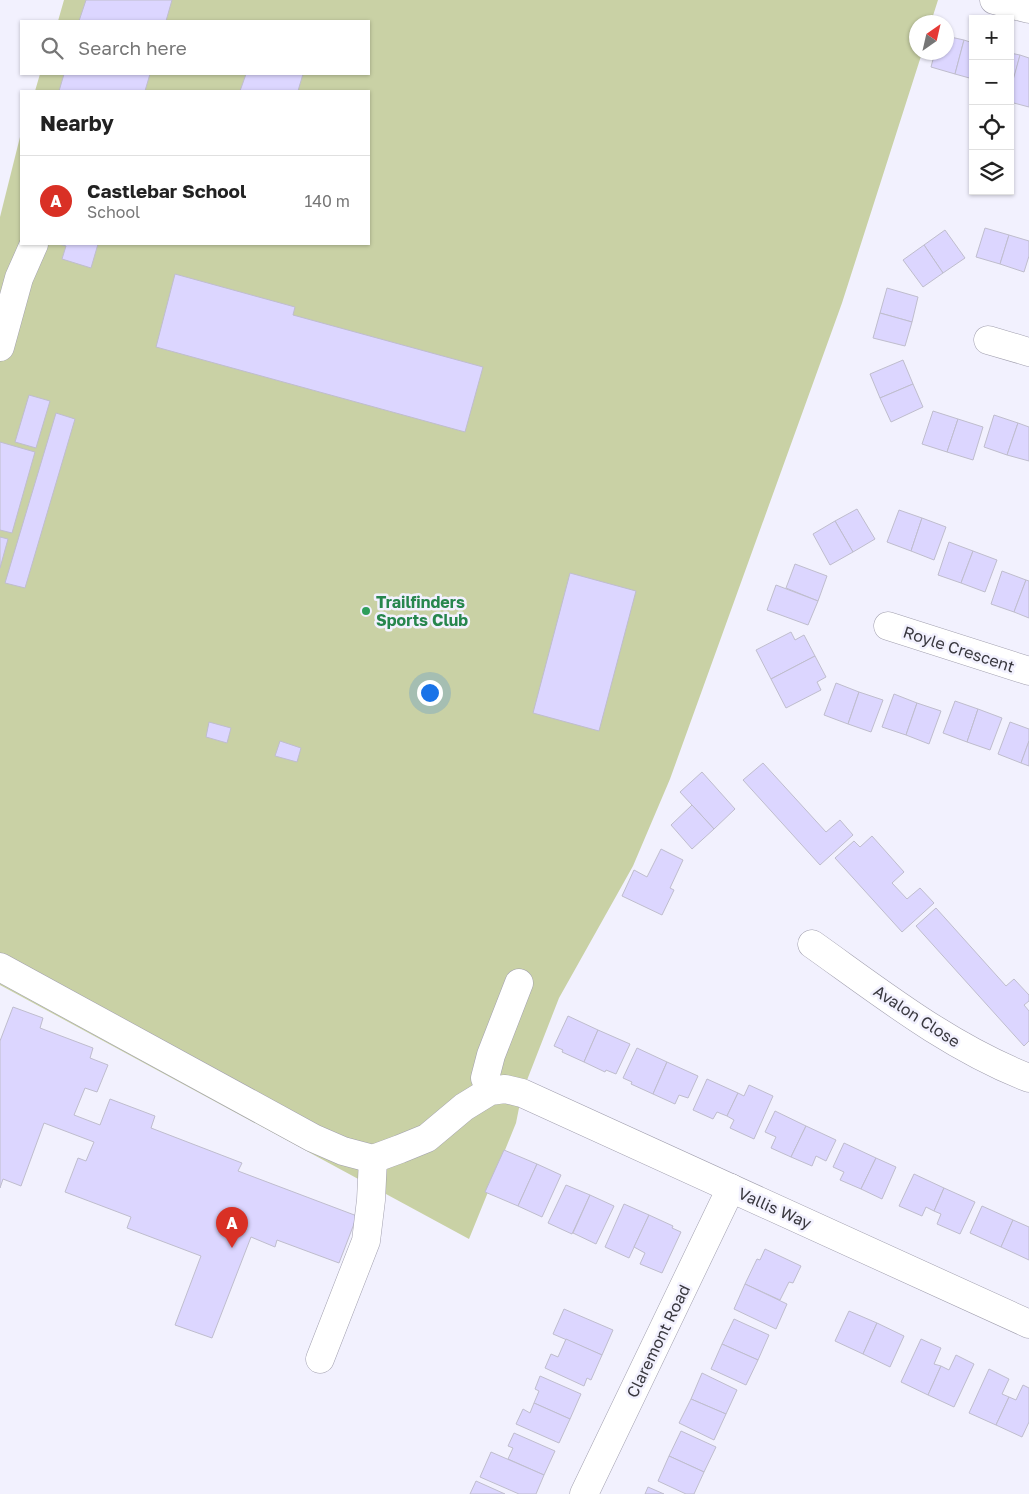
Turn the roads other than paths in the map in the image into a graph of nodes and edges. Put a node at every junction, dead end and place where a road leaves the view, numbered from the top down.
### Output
1 (994, 0) edge
2 (1029, 9) edge
3 (34, 245) edge
4 (988, 340) dead end
5 (1, 346) edge
6 (1029, 352) edge
7 (888, 626) dead end
8 (1029, 671) edge
9 (812, 944) dead end
10 (0, 967) edge
11 (519, 983) dead end
12 (1029, 1078) edge
13 (490, 1091) junction
14 (373, 1159) junction
15 (731, 1188) junction
16 (1029, 1324) edge
17 (320, 1359) dead end
18 (584, 1494) edge

1 - 2 street
3 - 5 street
4 - 6 street
7 - 8 street, Royle Crescent
9 - 12 street, Avalon Close
10 - 14 street
11 - 13 street
13 - 14 street
13 - 15 street, Vallis Way
14 - 17 street
15 - 16 street, Vallis Way
15 - 18 street, Claremont Road

